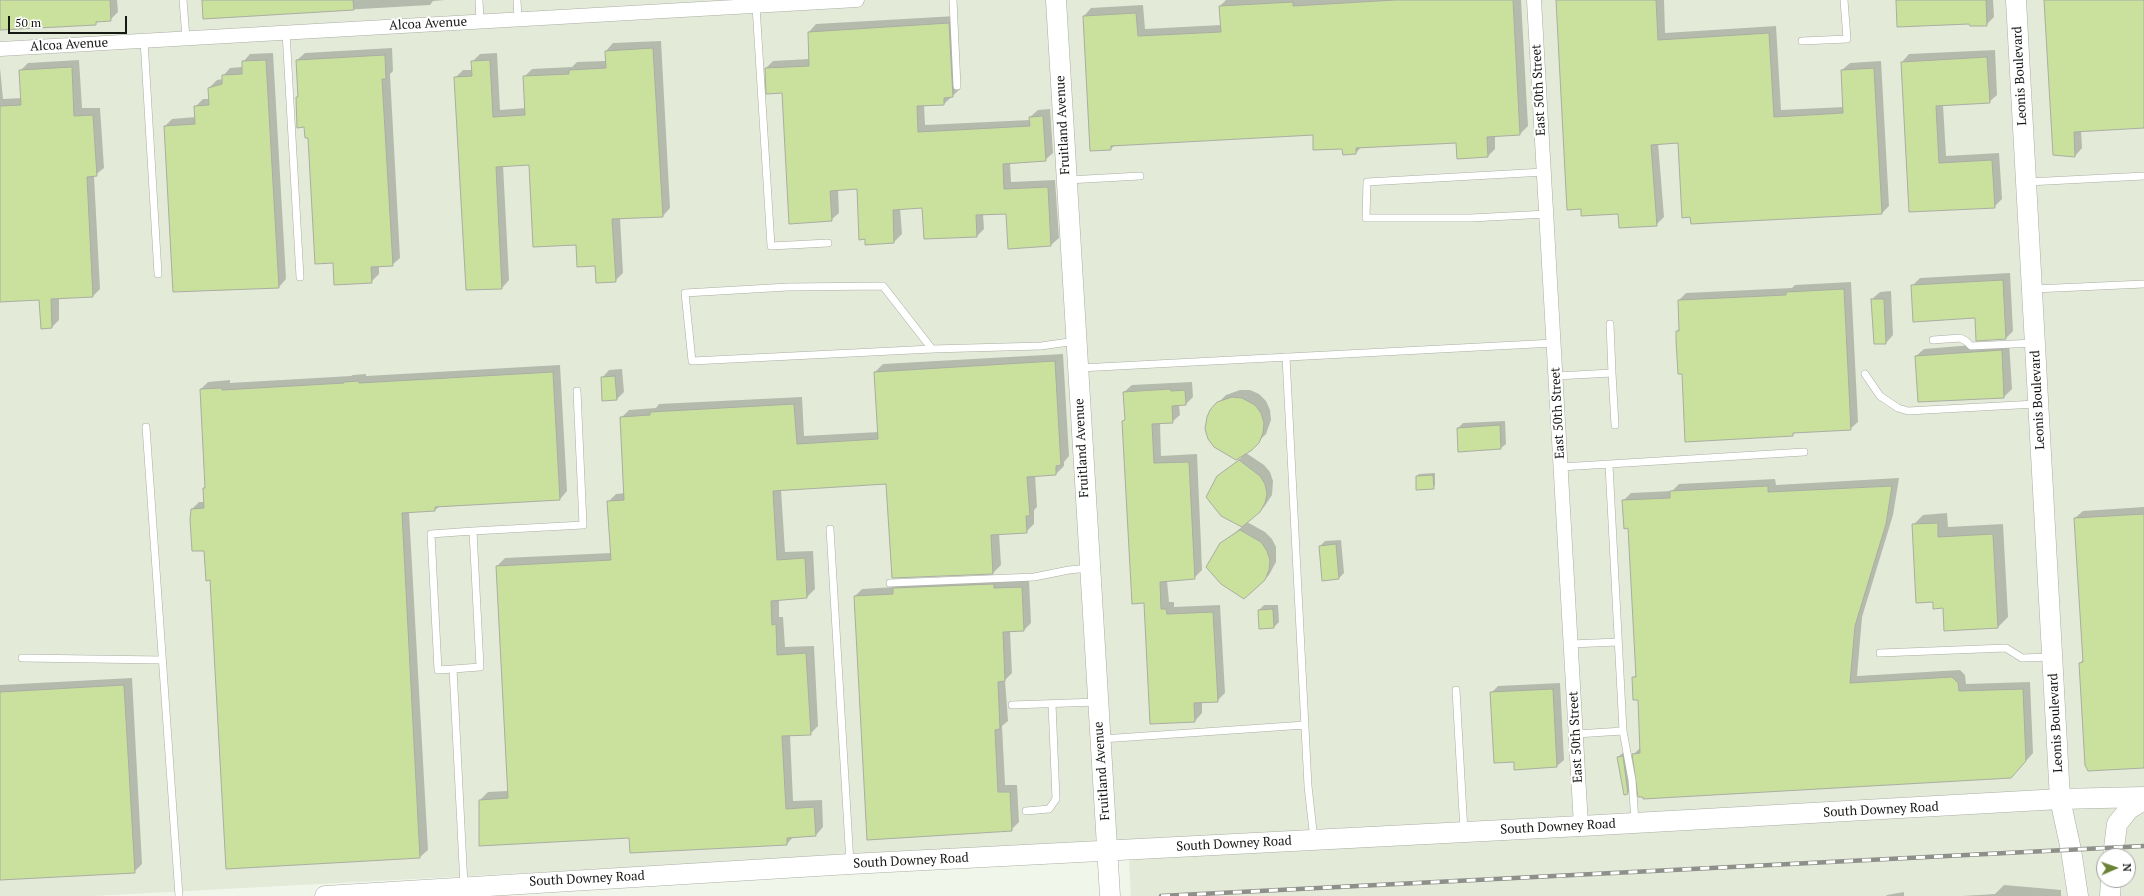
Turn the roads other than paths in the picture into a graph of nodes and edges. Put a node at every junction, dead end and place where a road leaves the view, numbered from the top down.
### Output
1 (183, 0) edge
2 (479, 0) edge
3 (517, 0) edge
4 (857, 0) edge
5 (953, 0) edge
6 (1056, 0) edge
7 (1534, 0) edge
8 (1844, 0) edge
9 (2016, 0) edge
10 (815, 1) edge
11 (763, 4) edge
12 (518, 19) junction
13 (480, 22) junction
14 (286, 32) junction
15 (186, 38) junction
16 (144, 40) junction
17 (1802, 41) dead end
18 (0, 49) edge
19 (957, 86) dead end
20 (1544, 172) junction
21 (1140, 176) dead end
22 (2144, 176) edge
23 (1066, 180) junction
24 (2026, 182) junction
25 (1547, 214) junction
26 (828, 242) dead end
27 (158, 274) dead end
28 (300, 277) dead end
29 (2144, 284) edge
30 (2032, 289) junction
31 (1610, 324) dead end
32 (1933, 340) dead end
33 (1076, 341) junction
34 (1554, 343) junction
35 (2035, 343) junction
36 (932, 349) junction
37 (1286, 357) junction
38 (1078, 368) junction
39 (1612, 372) junction
40 (1865, 374) dead end
41 (1556, 376) junction
42 (577, 391) dead end
43 (2038, 404) junction
44 (1615, 425) dead end
45 (146, 427) dead end
46 (1804, 452) dead end
47 (1609, 465) junction
48 (1561, 467) junction
49 (830, 529) dead end
50 (474, 531) junction
51 (1090, 568) junction
52 (890, 583) dead end
53 (1618, 642) junction
54 (1571, 644) junction
55 (1880, 653) dead end
56 (2052, 657) junction
57 (22, 658) dead end
58 (162, 660) junction
59 (453, 669) junction
60 (1456, 690) dead end
61 (1098, 702) junction
62 (1052, 704) junction
63 (1012, 705) dead end
64 (1305, 725) junction
65 (1623, 731) junction
66 (1576, 734) junction
67 (1100, 740) junction
68 (2144, 798) edge
69 (2060, 799) junction
70 (1026, 811) dead end
71 (1636, 823) junction
72 (1581, 826) junction
73 (1464, 832) junction
74 (1314, 840) junction
75 (2114, 848) edge
76 (1108, 851) junction
77 (850, 864) junction
78 (464, 886) junction
79 (179, 896) edge
80 (325, 896) edge
81 (1110, 896) edge
82 (2078, 896) edge

1 - 15 lane
2 - 13 lane
3 - 12 lane
4 - 10 street, Alcoa Avenue
5 - 19 lane
6 - 23 main road, Fruitland Avenue
7 - 20 street, East 50th Street
8 - 17 lane
9 - 24 main road, Leonis Boulevard
10 - 11 street, Alcoa Avenue
11 - 12 street, Alcoa Avenue
11 - 26 lane
12 - 13 street, Alcoa Avenue
13 - 14 street, Alcoa Avenue
14 - 15 street, Alcoa Avenue
14 - 28 lane
15 - 16 street, Alcoa Avenue
16 - 18 street, Alcoa Avenue
16 - 27 lane
20 - 25 street, East 50th Street
20 - 25 lane
21 - 23 lane
22 - 24 lane
23 - 33 main road, Fruitland Avenue
24 - 30 main road, Leonis Boulevard
25 - 34 street, East 50th Street
29 - 30 lane
30 - 35 main road, Leonis Boulevard
31 - 39 lane
32 - 35 lane
33 - 36 lane
33 - 38 main road, Fruitland Avenue
34 - 37 lane
34 - 41 street, East 50th Street
35 - 43 main road, Leonis Boulevard
36 - 36 lane
37 - 38 lane
37 - 64 lane
38 - 51 main road, Fruitland Avenue
39 - 41 lane
39 - 44 lane
40 - 43 lane
41 - 48 street, East 50th Street
42 - 50 lane
43 - 56 main road, Leonis Boulevard
45 - 58 lane
46 - 47 lane
47 - 48 lane
47 - 53 lane
48 - 54 street, East 50th Street
49 - 77 lane
50 - 59 lane
50 - 59 lane
51 - 52 lane
51 - 61 main road, Fruitland Avenue
53 - 54 lane
53 - 65 lane
54 - 66 street, East 50th Street
55 - 56 lane
56 - 69 main road, Leonis Boulevard
57 - 58 lane
58 - 79 lane
59 - 78 lane
60 - 73 lane
61 - 62 lane
61 - 67 main road, Fruitland Avenue
62 - 63 lane
62 - 70 lane
64 - 67 lane
64 - 74 lane
65 - 66 lane
65 - 71 lane
66 - 72 street, East 50th Street
67 - 76 main road, Fruitland Avenue
68 - 69 main road, South Downey Road
68 - 75 main road
69 - 71 main road, South Downey Road
69 - 82 main road, Leonis Boulevard
71 - 72 main road, South Downey Road
72 - 73 main road, South Downey Road
73 - 74 main road, South Downey Road
74 - 76 main road, South Downey Road
76 - 77 main road, South Downey Road
76 - 81 main road, Fruitland Avenue
77 - 78 main road, South Downey Road
78 - 80 main road, South Downey Road

